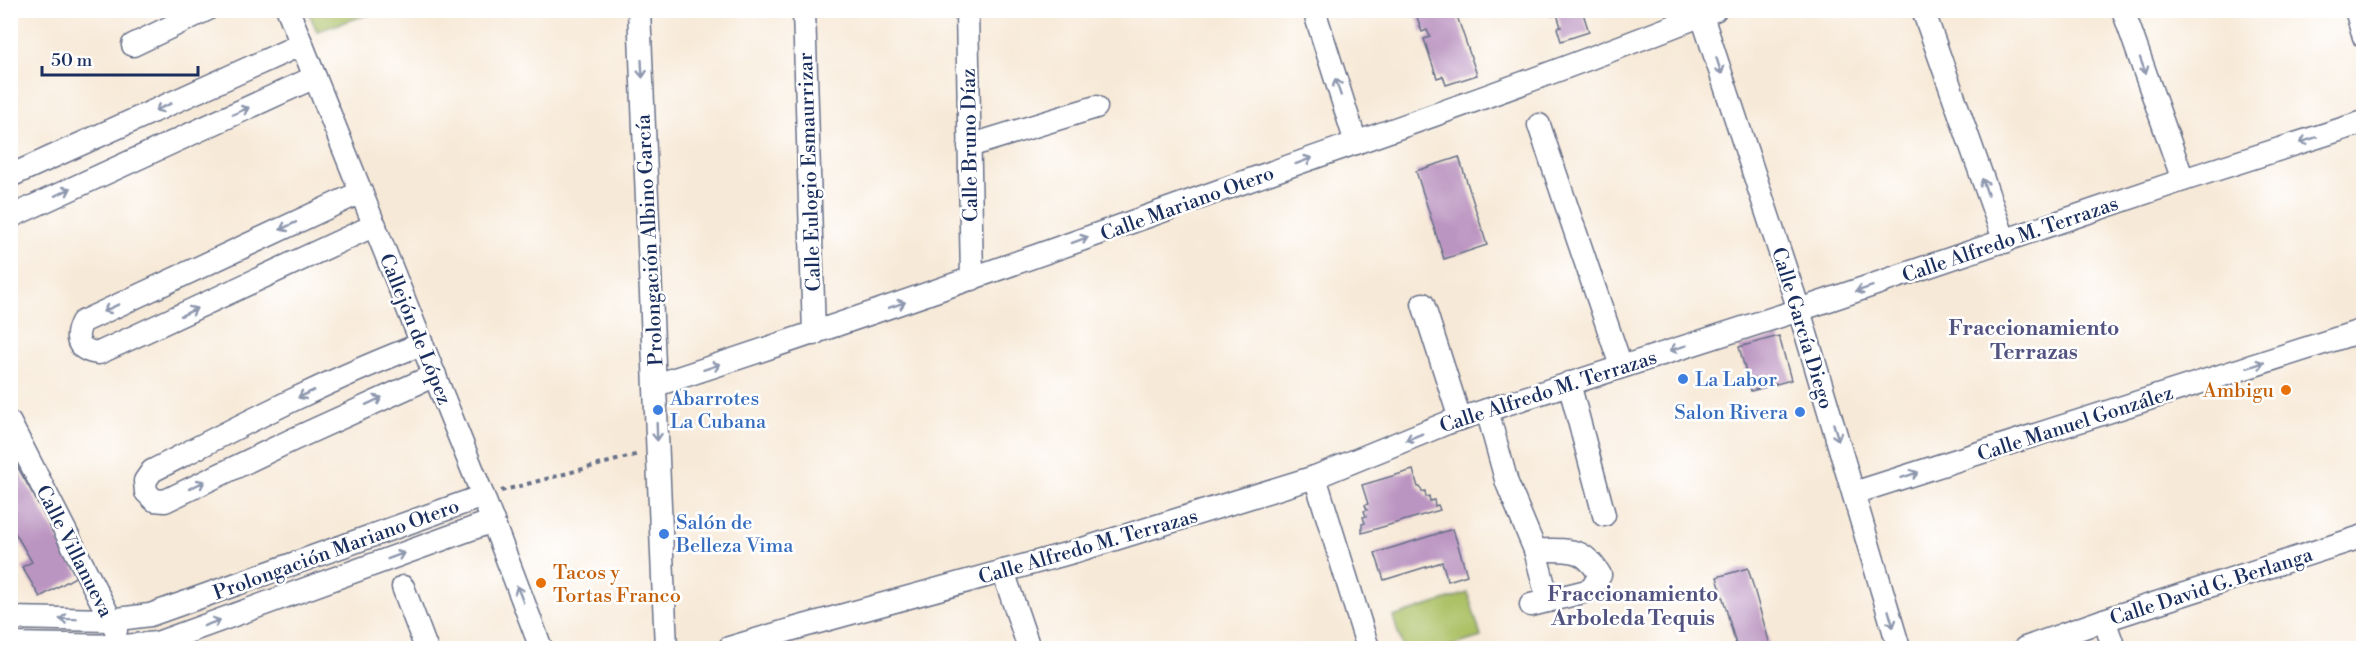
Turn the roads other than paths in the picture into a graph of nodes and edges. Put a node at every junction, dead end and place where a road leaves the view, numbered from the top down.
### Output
1 (206, 10) edge
2 (288, 10) edge
3 (639, 10) edge
4 (804, 10) edge
5 (1314, 10) edge
6 (1923, 10) edge
7 (2123, 10) edge
8 (2356, 10) edge
9 (967, 11) edge
10 (1706, 12) edge
11 (2364, 37) edge
12 (302, 44) junction
13 (133, 45) dead end
14 (315, 77) junction
15 (1096, 107) dead end
16 (2364, 122) edge
17 (1539, 125) dead end
18 (98, 136) junction
19 (1356, 143) junction
20 (969, 146) junction
21 (114, 168) junction
22 (10, 176) edge
23 (2183, 180) junction
24 (361, 192) junction
25 (10, 217) edge
26 (375, 225) junction
27 (2005, 242) junction
28 (199, 268) junction
29 (972, 279) junction
30 (213, 300) junction
31 (1423, 304) dead end
32 (1799, 310) junction
33 (2364, 330) edge
34 (814, 334) junction
35 (422, 344) junction
36 (1621, 366) junction
37 (435, 375) junction
38 (1569, 383) junction
39 (656, 385) junction
40 (277, 408) junction
41 (1487, 410) junction
42 (1460, 419) junction
43 (10, 423) edge
44 (291, 440) junction
45 (1315, 477) junction
46 (1854, 493) junction
47 (483, 496) junction
48 (1604, 516) dead end
49 (493, 521) junction
50 (2364, 536) edge
51 (1535, 550) junction
52 (1003, 571) junction
53 (403, 587) dead end
54 (10, 618) edge
55 (110, 620) junction
56 (2104, 620) junction
57 (796, 639) edge
58 (10, 644) edge
59 (124, 646) junction
60 (426, 648) edge
61 (541, 648) edge
62 (666, 648) edge
63 (729, 648) edge
64 (1029, 648) edge
65 (1368, 648) edge
66 (1899, 648) edge
67 (2025, 648) edge
68 (2114, 648) edge

1 - 13 street
2 - 12 street, Callejón de López
3 -> 39 street, Prolongación Albino García
4 - 34 street, Calle Eulogio Esmaurrizar
19 -> 5 street
27 -> 6 street
7 -> 23 street
8 - 11 street
9 - 20 street, Calle Bruno Díaz
10 - 19 street, Calle Mariano Otero
10 -> 32 street, Calle García Diego
12 - 14 street, Callejón de López
12 -> 18 street
21 -> 14 street
14 - 24 street, Callejón de López
15 - 20 street
16 -> 23 street, Calle Alfredo M. Terrazas
17 - 36 street
18 - 21 street
18 - 22 street
29 -> 19 street, Calle Mariano Otero
20 - 29 street, Calle Bruno Díaz
25 -> 21 street
23 - 27 street, Calle Alfredo M. Terrazas
24 - 26 street, Callejón de López
24 -> 28 street
26 - 30 street
26 - 35 street, Callejón de López
27 -> 32 street, Calle Alfredo M. Terrazas
28 - 30 street
28 -> 30 street
34 -> 29 street, Calle Mariano Otero
31 - 42 street
32 -> 36 street, Calle Alfredo M. Terrazas
32 -> 46 street, Calle García Diego
46 -> 33 street, Calle Manuel González
39 -> 34 street, Calle Mariano Otero
35 - 37 street, Callejón de López
35 -> 40 street
36 - 38 street, Calle Alfredo M. Terrazas
44 -> 37 street
37 - 47 street, Callejón de López
38 - 41 street, Calle Alfredo M. Terrazas
38 - 48 street
39 -> 62 street, Prolongación Albino García
40 - 44 street
40 -> 44 street
41 - 42 street, Calle Alfredo M. Terrazas
41 - 51 street
42 -> 45 street, Calle Alfredo M. Terrazas
43 - 55 street, Calle Villanueva
45 - 52 street, Calle Alfredo M. Terrazas
45 - 65 street
46 -> 66 street, Calle García Diego
47 - 49 street, Callejón de López
47 - 55 street, Prolongación Mariano Otero
59 -> 49 street, Prolongación Mariano Otero
61 -> 49 street, Callejón de López
50 - 56 street, Calle David G. Berlanga
51 - 51 street
52 - 57 street, Calle Alfredo M. Terrazas
52 - 64 street
53 - 60 street
55 -> 54 street, Prolongación Mariano Otero
55 - 59 street, Calle Villanueva
56 - 67 street, Calle David G. Berlanga
56 - 68 street
57 - 63 street, Calle Alfredo M. Terrazas
58 - 59 street, Prolongación Mariano Otero

